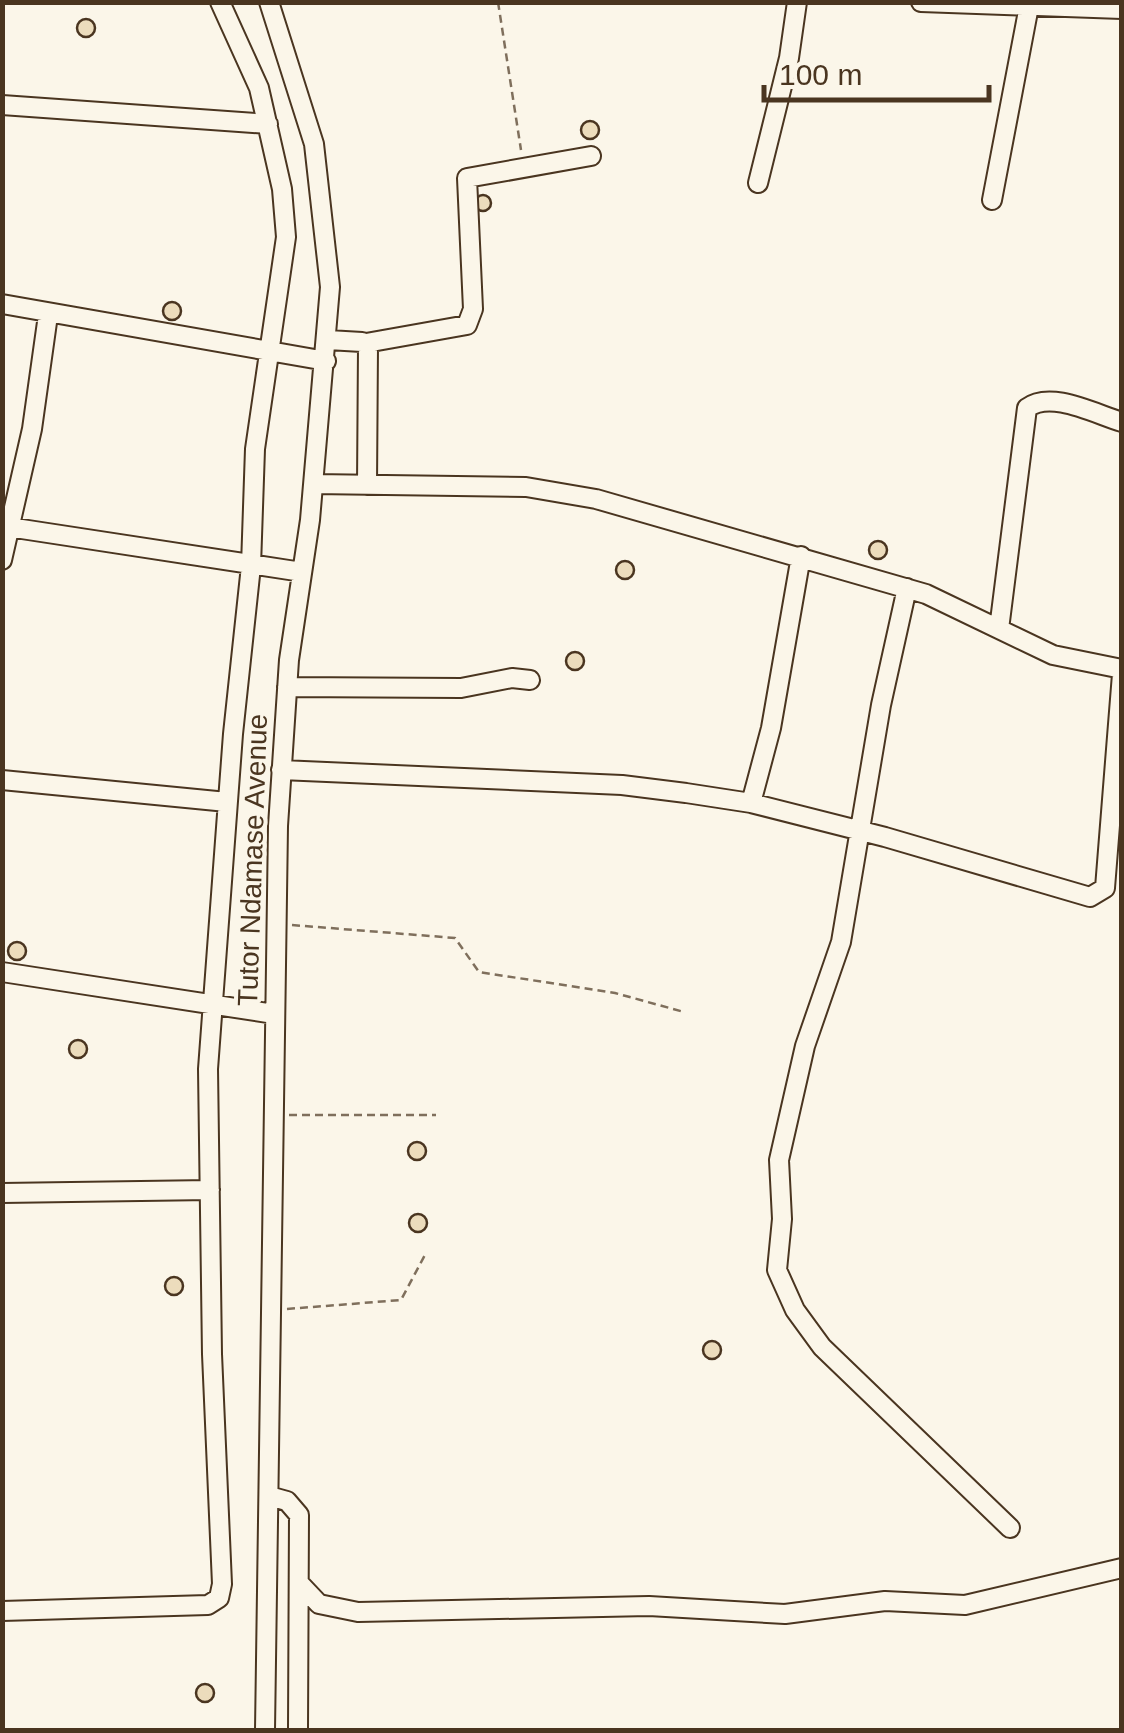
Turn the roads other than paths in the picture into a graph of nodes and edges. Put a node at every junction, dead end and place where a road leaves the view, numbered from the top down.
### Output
1 (220, 2) edge
2 (269, 2) edge
3 (796, 2) edge
4 (921, 2) edge
5 (1029, 6) junction
6 (1122, 9) edge
7 (4, 99) edge
8 (268, 124) junction
9 (591, 156) dead end
10 (758, 183) dead end
11 (992, 200) dead end
12 (2, 304) edge
13 (48, 315) junction
14 (328, 340) junction
15 (366, 343) junction
16 (270, 352) junction
17 (326, 361) junction
18 (1122, 422) edge
19 (314, 484) junction
20 (367, 485) junction
21 (5, 526) edge
22 (801, 556) junction
23 (2, 560) edge
24 (251, 566) junction
25 (302, 572) junction
26 (907, 588) junction
27 (1000, 630) junction
28 (1122, 672) edge
29 (530, 680) dead end
30 (287, 687) junction
31 (280, 770) junction
32 (2, 780) edge
33 (227, 802) junction
34 (752, 804) junction
35 (860, 831) junction
36 (2, 972) edge
37 (212, 1006) junction
38 (274, 1014) junction
39 (210, 1190) junction
40 (2, 1192) edge
41 (269, 1496) junction
42 (1010, 1528) dead end
43 (1122, 1568) edge
44 (301, 1585) junction
45 (2, 1611) edge
46 (265, 1730) edge
47 (298, 1730) edge

1 - 8 street
2 - 14 street, Tutor Ndamase Avenue
3 - 10 street
4 - 5 street
5 - 6 street
5 - 11 street
7 - 8 street
8 - 16 street
9 - 15 street
12 - 13 street
13 - 16 street
13 - 21 street
14 - 15 street
14 - 17 street, Tutor Ndamase Avenue
15 - 20 street
16 - 17 street
16 - 24 street
17 - 19 street, Tutor Ndamase Avenue
18 - 27 street
19 - 20 street
19 - 25 street, Tutor Ndamase Avenue
20 - 22 street
21 - 23 street
21 - 24 street
22 - 26 street
22 - 34 street
24 - 25 street
24 - 33 street
25 - 30 street, Tutor Ndamase Avenue
26 - 27 street
26 - 35 street
27 - 28 street
28 - 35 street
29 - 30 street
30 - 31 street, Tutor Ndamase Avenue
31 - 34 street
31 - 38 street, Tutor Ndamase Avenue
32 - 33 street
33 - 37 street
34 - 35 street
35 - 42 street
36 - 37 street
37 - 38 street
37 - 39 street
38 - 41 street, Tutor Ndamase Avenue
39 - 40 street
39 - 45 street
41 - 44 street
41 - 46 street, Tutor Ndamase Avenue
43 - 44 street
44 - 47 street

